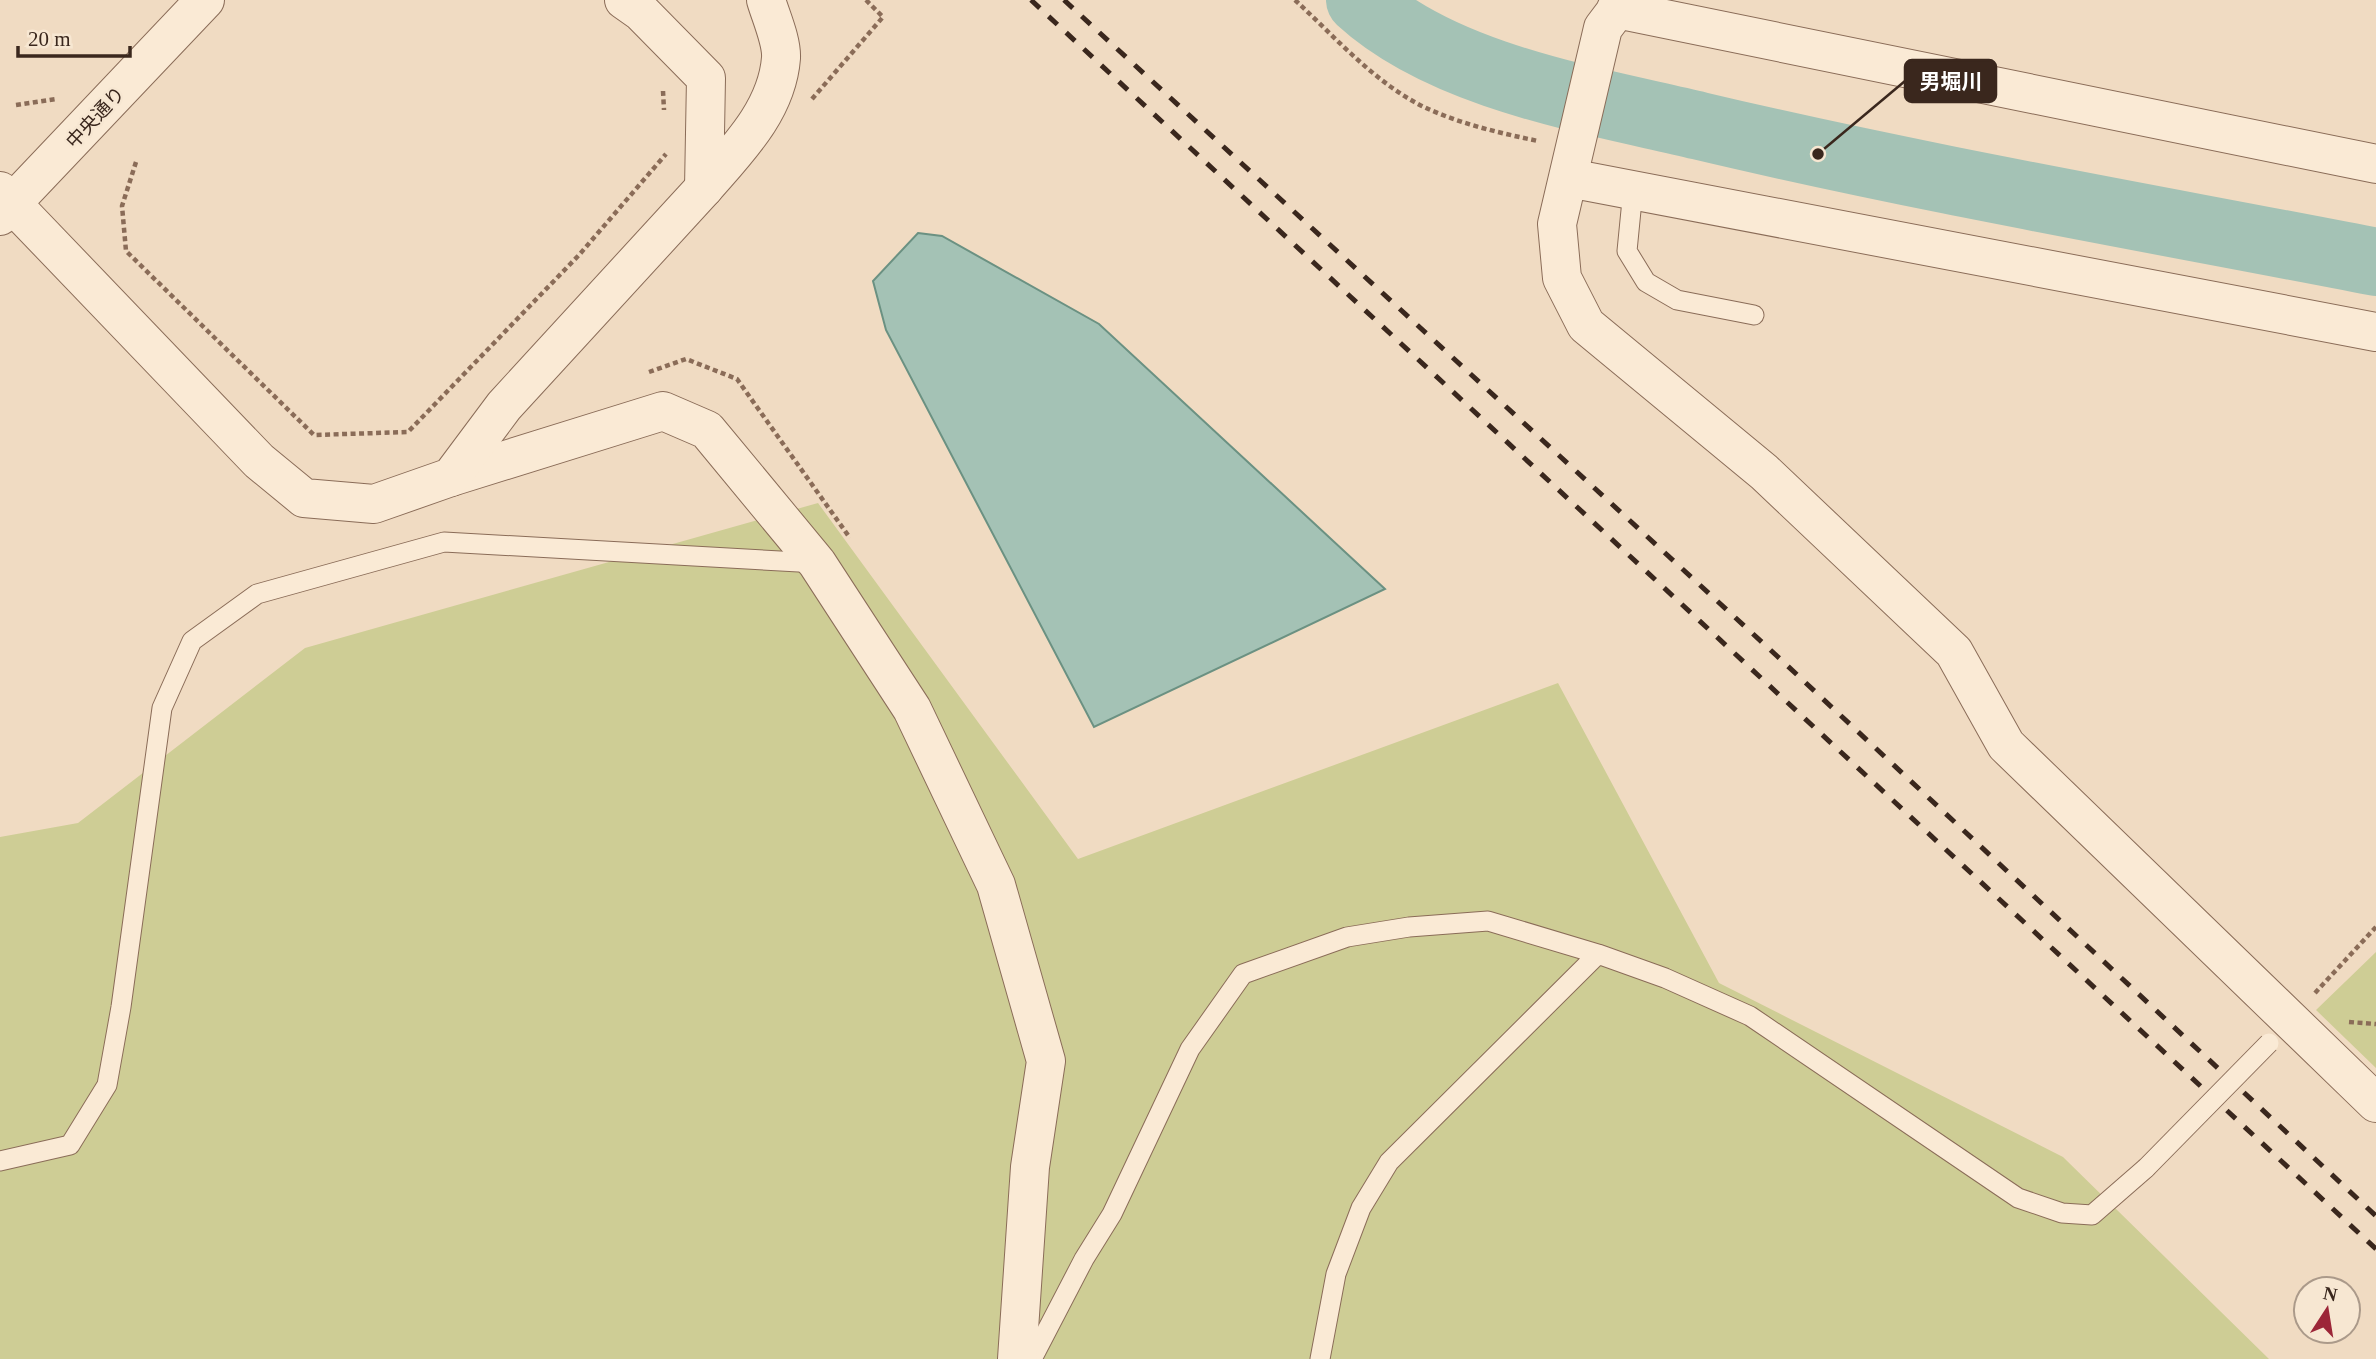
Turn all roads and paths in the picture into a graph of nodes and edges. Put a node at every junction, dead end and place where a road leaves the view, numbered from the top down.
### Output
1 (205, 0) edge
2 (624, 0) edge
3 (766, 0) edge
4 (1295, 0) edge
5 (1614, 16) edge
6 (662, 79) dead end
7 (64, 97) dead end
8 (16, 105) dead end
9 (664, 117) dead end
10 (666, 141) dead end
11 (1574, 153) junction
12 (136, 162) dead end
13 (2376, 164) edge
14 (704, 188) junction
15 (1633, 190) junction
16 (5, 203) edge
17 (1754, 315) dead end
18 (2376, 332) edge
19 (451, 477) junction
20 (817, 563) junction
21 (2376, 927) edge
22 (1598, 954) junction
23 (2279, 1031) junction
24 (2376, 1103) edge
25 (0, 1161) edge
26 (1017, 1359) edge
27 (1032, 1359) edge
28 (1320, 1359) edge

1 - 16 street, 中央通り
2 - 14 street
3 - 14 street
4 - 11 path
5 - 11 street
5 - 13 street
6 - 9 path
7 - 8 path
10 - 12 path
11 - 15 street
11 - 23 street
14 - 19 street
15 - 17 lane
15 - 18 street
16 - 19 street
19 - 20 street
20 - 25 lane
20 - 26 street
21 - 23 path
22 - 23 lane, bridge
22 - 27 lane
22 - 28 lane
23 - 24 street

